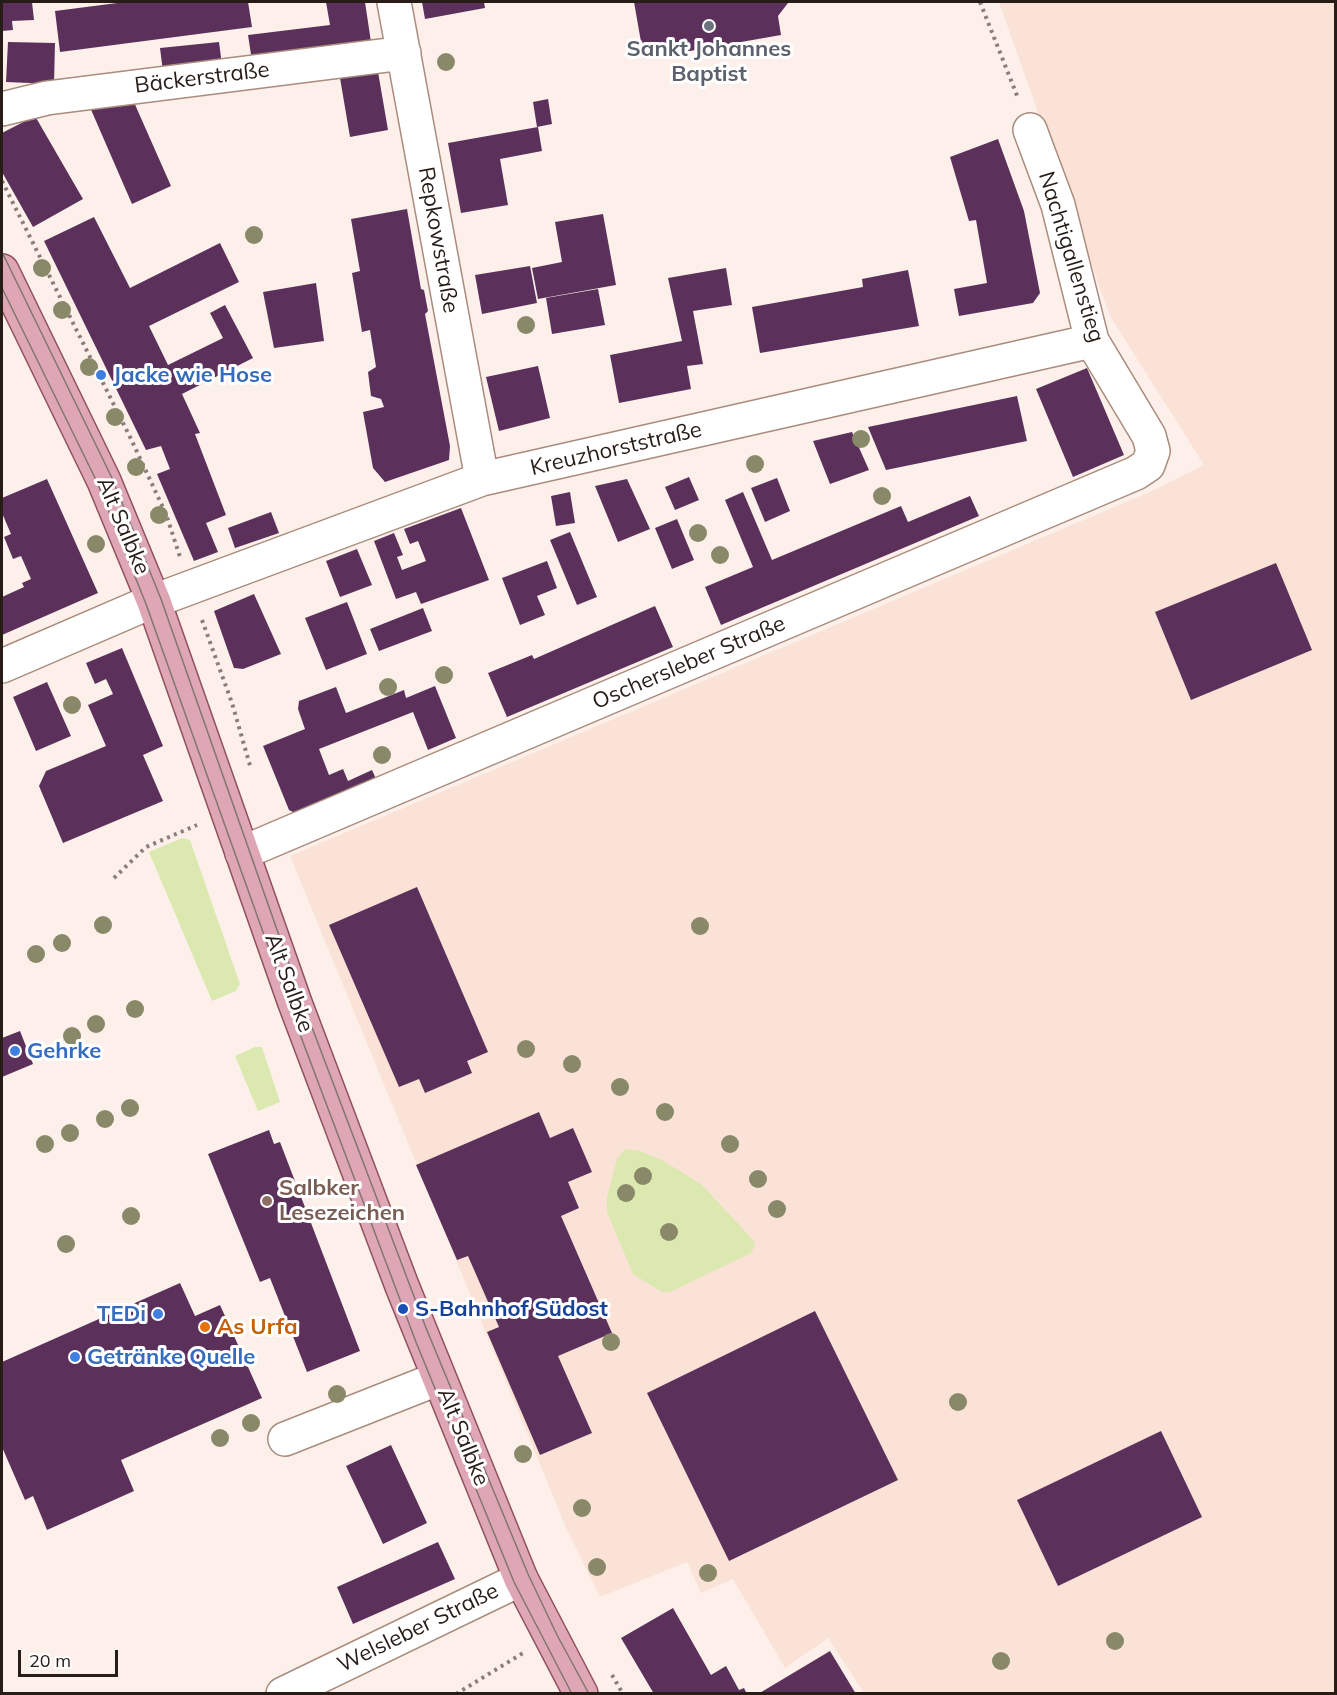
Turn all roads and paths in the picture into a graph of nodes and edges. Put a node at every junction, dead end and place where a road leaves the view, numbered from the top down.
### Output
1 (394, 2) edge
2 (980, 2) edge
3 (404, 53) junction
4 (2, 110) edge
5 (1030, 130) joint
6 (2, 181) edge
7 (2, 271) edge
8 (1092, 341) junction
9 (1136, 473) joint
10 (482, 479) junction
11 (182, 562) dead end
12 (154, 602) junction
13 (200, 612) dead end
14 (2, 666) edge
15 (252, 772) dead end
16 (228, 812) junction
17 (242, 853) junction
18 (114, 878) dead end
19 (438, 1376) junction
20 (285, 1439) dead end
21 (521, 1579) junction
22 (549, 1638) junction
23 (611, 1673) dead end
24 (283, 1694) edge
25 (456, 1694) edge
26 (581, 1694) edge
27 (623, 1694) edge

1 - 3 street, Repkowstraße
2 - 5 path
3 - 4 street, Bäckerstraße
3 - 10 street, Repkowstraße
5 - 8 street, Nachtigallenstieg
6 - 11 path, Alt Salbke
7 - 12 main road, Alt Salbke
8 - 9 street, Nachtigallenstieg
8 - 10 street, Kreuzhorststraße
9 - 17 street, Oschersleber Straße
10 - 12 street, Kreuzhorststraße
12 - 14 street, Kreuzhorststraße
12 - 16 main road, Alt Salbke
13 - 15 path
16 - 17 main road, Alt Salbke
16 - 18 path
17 - 19 main road, Alt Salbke
19 - 20 street
19 - 21 main road, Alt Salbke
21 - 22 main road, Alt Salbke
21 - 24 street, Welsleber Straße
22 - 25 path
22 - 26 main road, Alt Salbke
23 - 27 path

